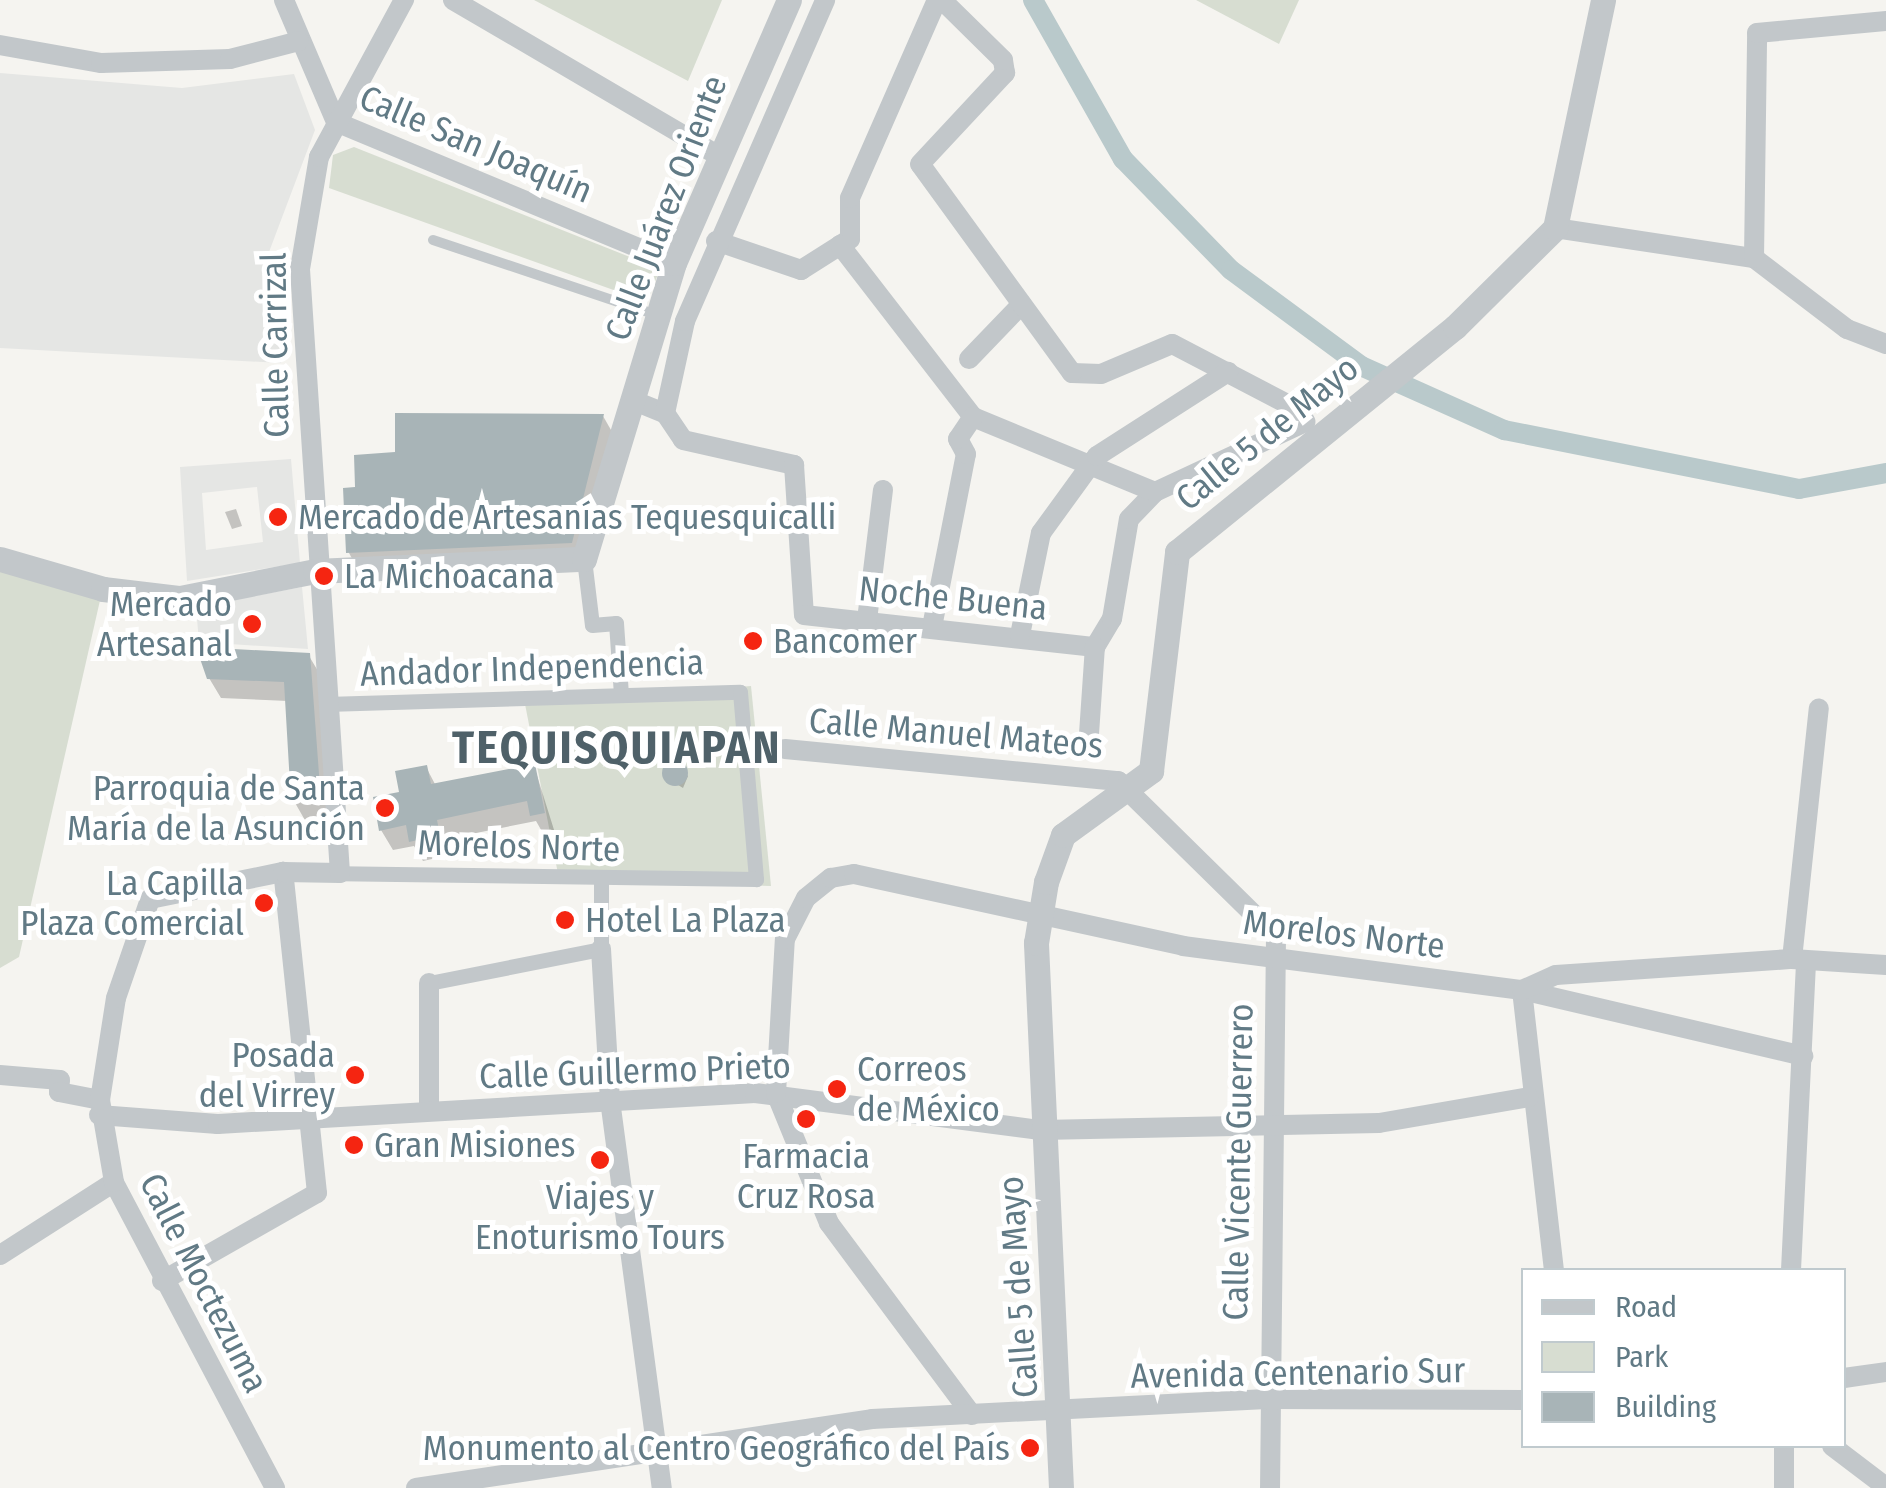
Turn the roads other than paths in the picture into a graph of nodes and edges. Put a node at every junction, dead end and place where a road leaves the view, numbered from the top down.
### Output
1 (284, 0) edge
2 (404, 0) edge
3 (453, 0) edge
4 (788, 0) edge
5 (824, 0) edge
6 (939, 0) edge
7 (1603, 0) edge
8 (1886, 21) edge
9 (299, 41) junction
10 (0, 46) edge
11 (336, 122) junction
12 (720, 156) junction
13 (1556, 228) junction
14 (433, 240) dead end
15 (716, 241) junction
16 (845, 242) junction
17 (1754, 258) junction
18 (674, 263) junction
19 (1022, 304) junction
20 (658, 315) junction
21 (1886, 344) edge
22 (969, 359) dead end
23 (1228, 372) junction
24 (632, 400) junction
25 (665, 413) junction
26 (973, 417) junction
27 (1093, 460) junction
28 (883, 490) dead end
29 (1155, 492) junction
30 (0, 559) edge
31 (584, 559) junction
32 (315, 571) junction
33 (868, 620) junction
34 (933, 622) junction
35 (1020, 634) junction
36 (1095, 647) junction
37 (621, 696) junction
38 (326, 704) junction
39 (1819, 708) dead end
40 (1089, 734) dead end
41 (785, 750) dead end
42 (1129, 788) junction
43 (283, 872) junction
44 (340, 873) junction
45 (756, 879) joint
46 (600, 882) junction
47 (1040, 920) junction
48 (601, 949) junction
49 (1275, 958) junction
50 (1799, 959) junction
51 (1886, 965) edge
52 (429, 983) joint
53 (1522, 990) junction
54 (1803, 1056) junction
55 (0, 1075) edge
56 (776, 1093) junction
57 (1528, 1097) junction
58 (610, 1100) junction
59 (100, 1108) junction
60 (429, 1110) junction
61 (310, 1118) junction
62 (1268, 1124) junction
63 (1042, 1130) junction
64 (114, 1182) junction
65 (0, 1255) edge
66 (1554, 1268) edge
67 (1791, 1268) edge
68 (162, 1281) junction
69 (1886, 1372) edge
70 (1846, 1378) edge
71 (1266, 1398) junction
72 (1521, 1400) edge
73 (1062, 1413) junction
74 (972, 1415) junction
75 (657, 1448) junction
76 (1784, 1448) edge
77 (1835, 1448) edge
78 (1886, 1487) edge
79 (275, 1488) edge
80 (416, 1488) edge
81 (662, 1488) edge
82 (1061, 1488) edge
83 (1270, 1488) edge
84 (1784, 1488) edge

1 - 9 street, Calle San Joaquín
2 - 11 street, Calle Carrizal
3 - 12 street
4 - 12 street, Calle Juárez Oriente
5 - 15 street
6 - 16 street
6 - 19 street
7 - 13 street
8 - 17 street
9 - 10 street
9 - 11 street, Calle San Joaquín
11 - 18 street, Calle San Joaquín
11 - 32 street, Calle Carrizal
12 - 18 street, Calle Juárez Oriente
13 - 17 street
13 - 42 street, Calle 5 de Mayo
14 - 20 lane
15 - 16 street
15 - 25 street
16 - 26 street
17 - 21 street
18 - 20 street, Calle Juárez Oriente
19 - 22 street
19 - 23 street
20 - 24 street, Calle Juárez Oriente
23 - 27 street
23 - 29 street
24 - 25 street, Noche Buena
24 - 31 street, Calle Juárez Oriente
25 - 33 street, Noche Buena
26 - 27 street
26 - 34 street
27 - 29 street
27 - 35 street
28 - 33 street
29 - 36 street
30 - 32 street
31 - 32 street
31 - 37 street
32 - 38 street, Calle Carrizal
33 - 34 street, Noche Buena
34 - 35 street, Noche Buena
35 - 36 street, Noche Buena
36 - 40 street
37 - 38 street, Andador Independencia
37 - 45 street, Andador Independencia
38 - 44 street, Calle Carrizal
39 - 50 street
41 - 42 street, Calle Manuel Mateos
42 - 47 street, Calle 5 de Mayo
42 - 49 street, Calle Manuel Mateos
43 - 44 street
43 - 59 street
43 - 61 street
44 - 46 street, Morelos Norte
45 - 46 street, Morelos Norte
46 - 48 street
47 - 49 street, Morelos Norte
47 - 56 street, Morelos Norte
47 - 63 street, Calle 5 de Mayo
48 - 52 street
48 - 58 street
49 - 53 street, Morelos Norte
49 - 62 street, Calle Vicente Guerrero
50 - 51 street, Morelos Norte
50 - 53 street, Morelos Norte
50 - 54 street
52 - 60 street
53 - 54 street
53 - 57 street
54 - 67 street
55 - 59 street
56 - 58 street, Calle Guillermo Prieto
56 - 63 street, Calle Guillermo Prieto
56 - 74 street
57 - 62 street, Calle Guillermo Prieto
57 - 66 street
58 - 60 street, Calle Guillermo Prieto
58 - 75 street
59 - 61 street, Calle Guillermo Prieto
59 - 64 street, Calle Moctezuma
60 - 61 street, Calle Guillermo Prieto
61 - 68 street
62 - 63 street, Calle Guillermo Prieto
62 - 71 street, Calle Vicente Guerrero
63 - 73 street, Calle 5 de Mayo
64 - 65 street
64 - 68 street, Calle Moctezuma
68 - 79 street, Calle Moctezuma
69 - 70 street
71 - 72 street, Avenida Centenario Sur
71 - 73 street, Avenida Centenario Sur
71 - 83 street, Calle Vicente Guerrero
73 - 74 street, Avenida Centenario Sur
73 - 82 street, Calle 5 de Mayo
74 - 75 street, Avenida Centenario Sur
75 - 80 street, Avenida Centenario Sur
75 - 81 street
76 - 84 street
77 - 78 street

